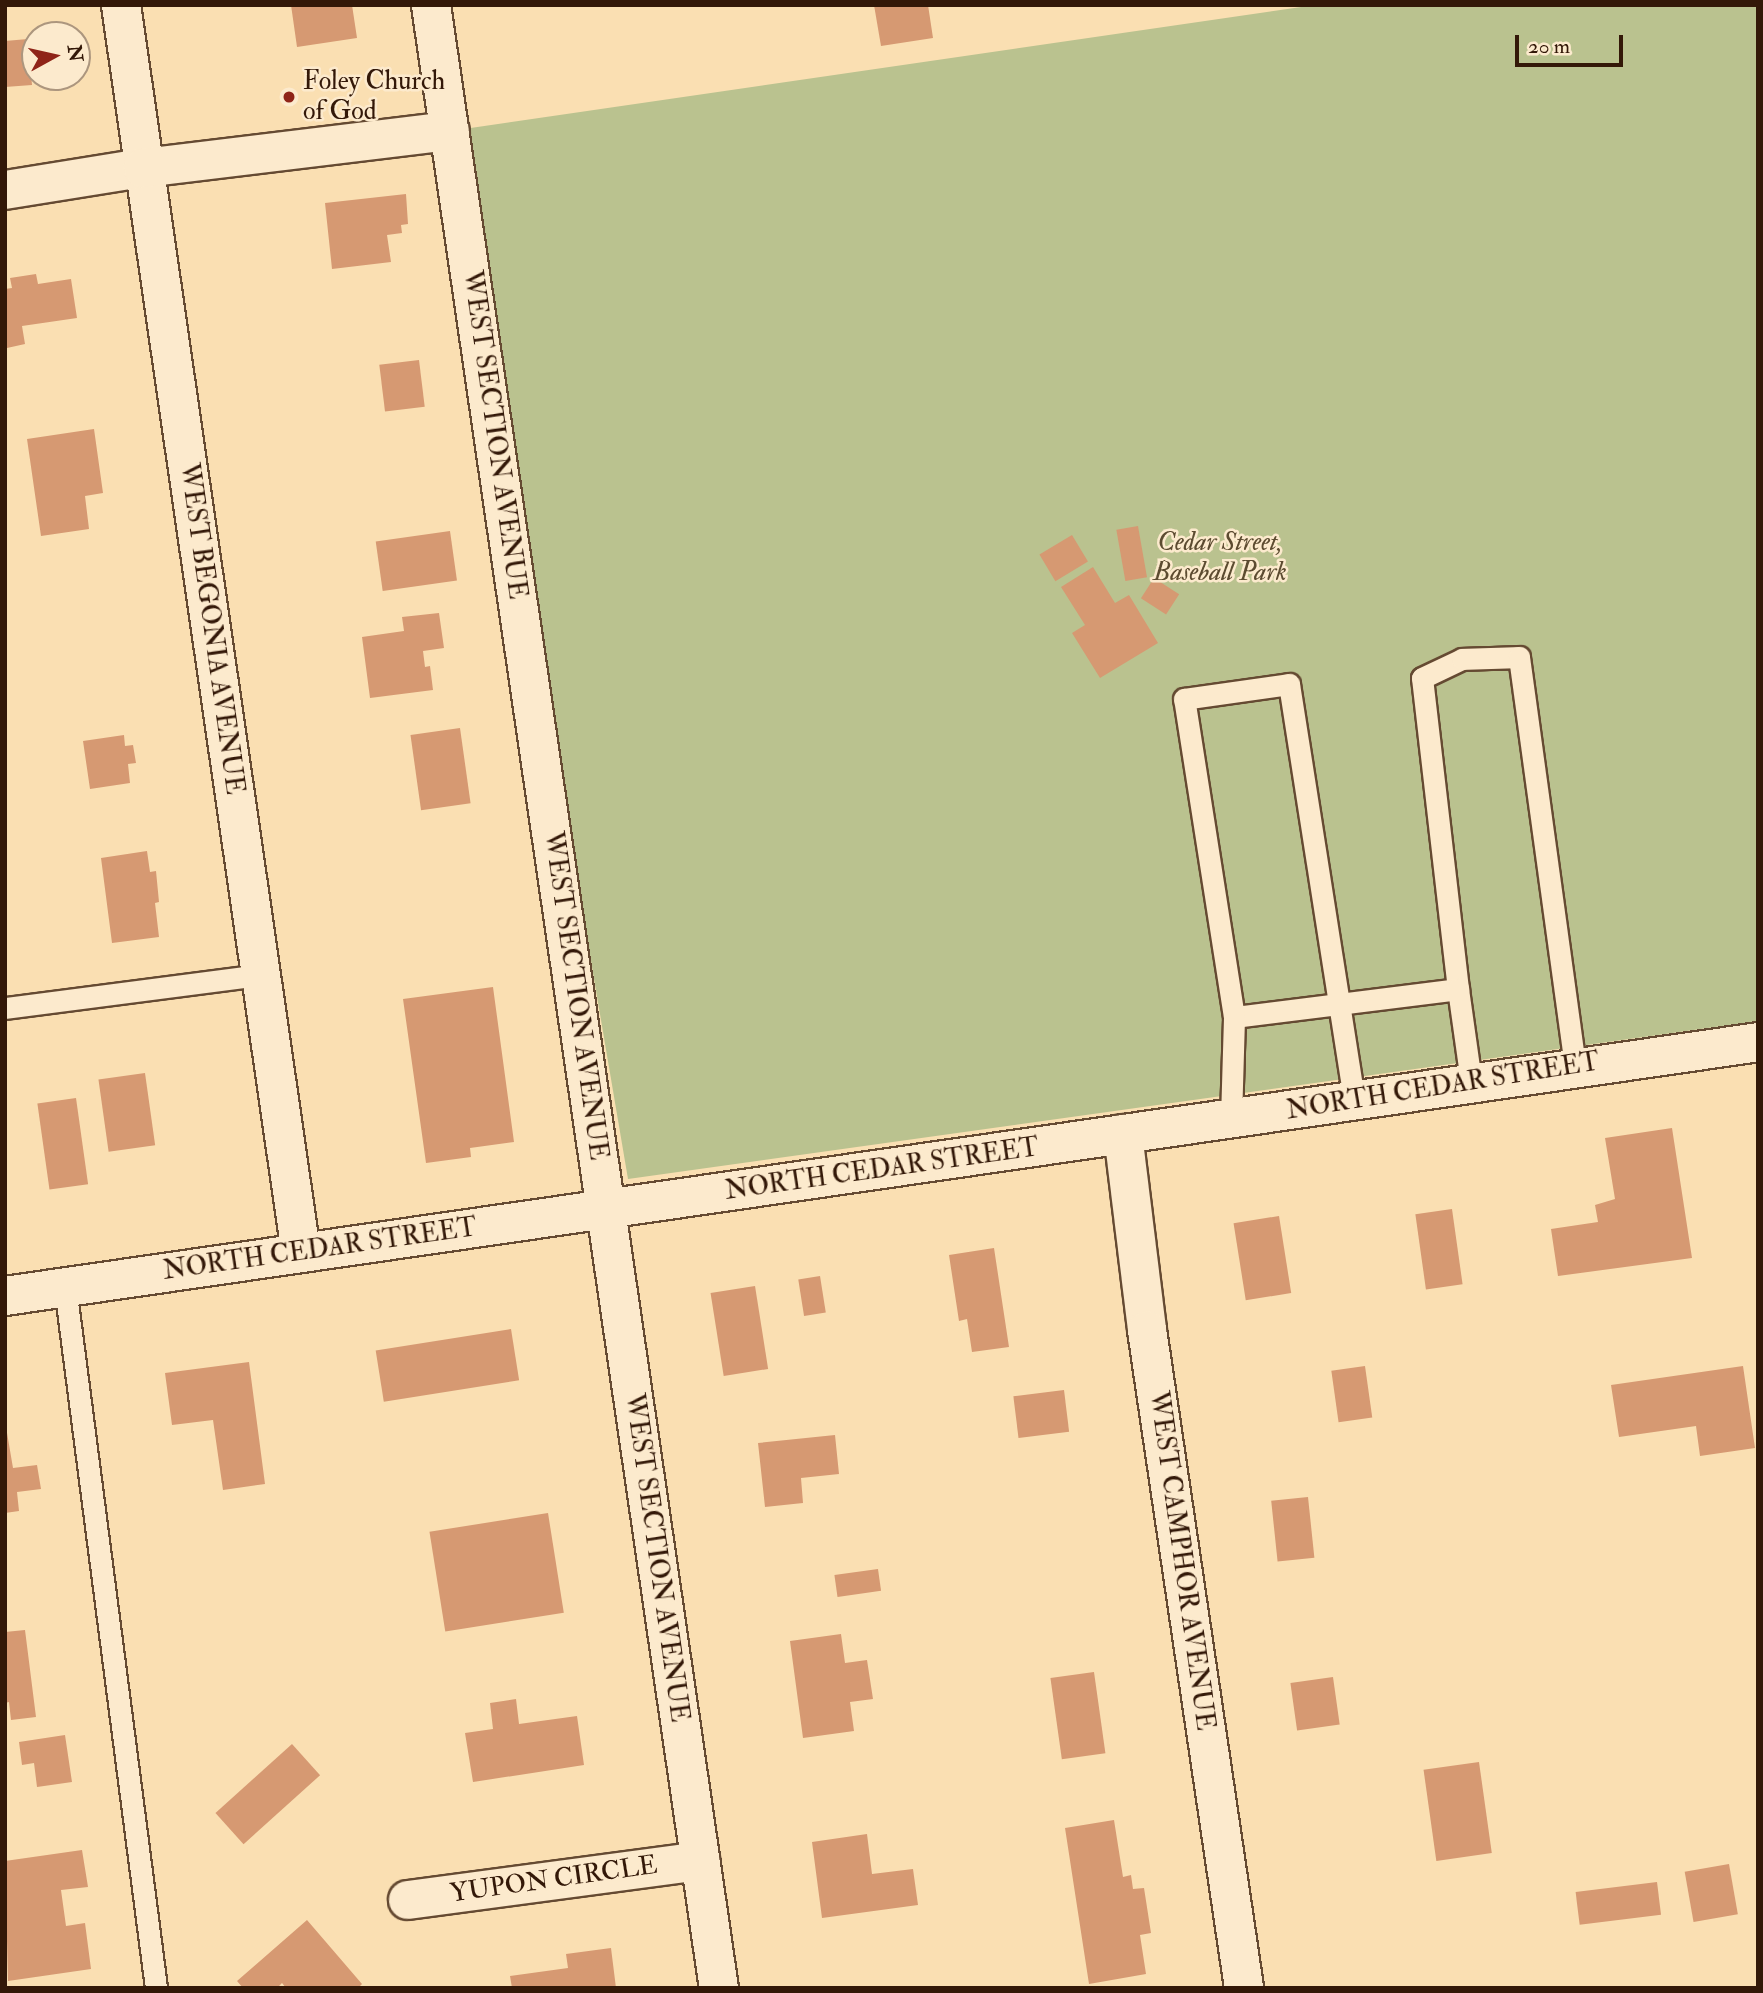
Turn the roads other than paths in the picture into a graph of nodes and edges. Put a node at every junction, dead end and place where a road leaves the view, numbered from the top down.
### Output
1 (121, 5) edge
2 (431, 5) edge
3 (450, 131) junction
4 (143, 168) junction
5 (5, 190) edge
6 (260, 975) junction
7 (1458, 989) junction
8 (1339, 1002) junction
9 (5, 1008) edge
10 (1234, 1017) junction
11 (1758, 1042) edge
12 (1575, 1067) junction
13 (1471, 1082) junction
14 (1354, 1100) junction
15 (1231, 1119) junction
16 (1123, 1134) junction
17 (606, 1207) junction
18 (301, 1253) junction
19 (65, 1287) junction
20 (5, 1296) edge
21 (700, 1861) junction
22 (408, 1900) dead end
23 (156, 1988) edge
24 (719, 1988) edge
25 (1244, 1988) edge

1 - 4 street, WEST BEGONIA AVENUE
2 - 3 street, WEST SECTION AVENUE
3 - 4 street
3 - 17 street, WEST SECTION AVENUE
4 - 5 street
4 - 6 street, WEST BEGONIA AVENUE
6 - 9 lane
6 - 18 street, WEST BEGONIA AVENUE
7 - 8 lane
7 - 12 lane
7 - 13 lane
8 - 10 lane
8 - 10 lane
8 - 14 lane
10 - 15 lane
11 - 12 street, NORTH CEDAR STREET
12 - 13 street, NORTH CEDAR STREET
13 - 14 street, NORTH CEDAR STREET
14 - 15 street, NORTH CEDAR STREET
15 - 16 street, NORTH CEDAR STREET
16 - 17 street, NORTH CEDAR STREET
16 - 25 street, WEST CAMPHOR AVENUE
17 - 18 street, NORTH CEDAR STREET
17 - 21 street, WEST SECTION AVENUE
18 - 19 street, NORTH CEDAR STREET
19 - 20 street, NORTH CEDAR STREET
19 - 23 lane
21 - 22 street, YUPON CIRCLE
21 - 24 street, WEST SECTION AVENUE

